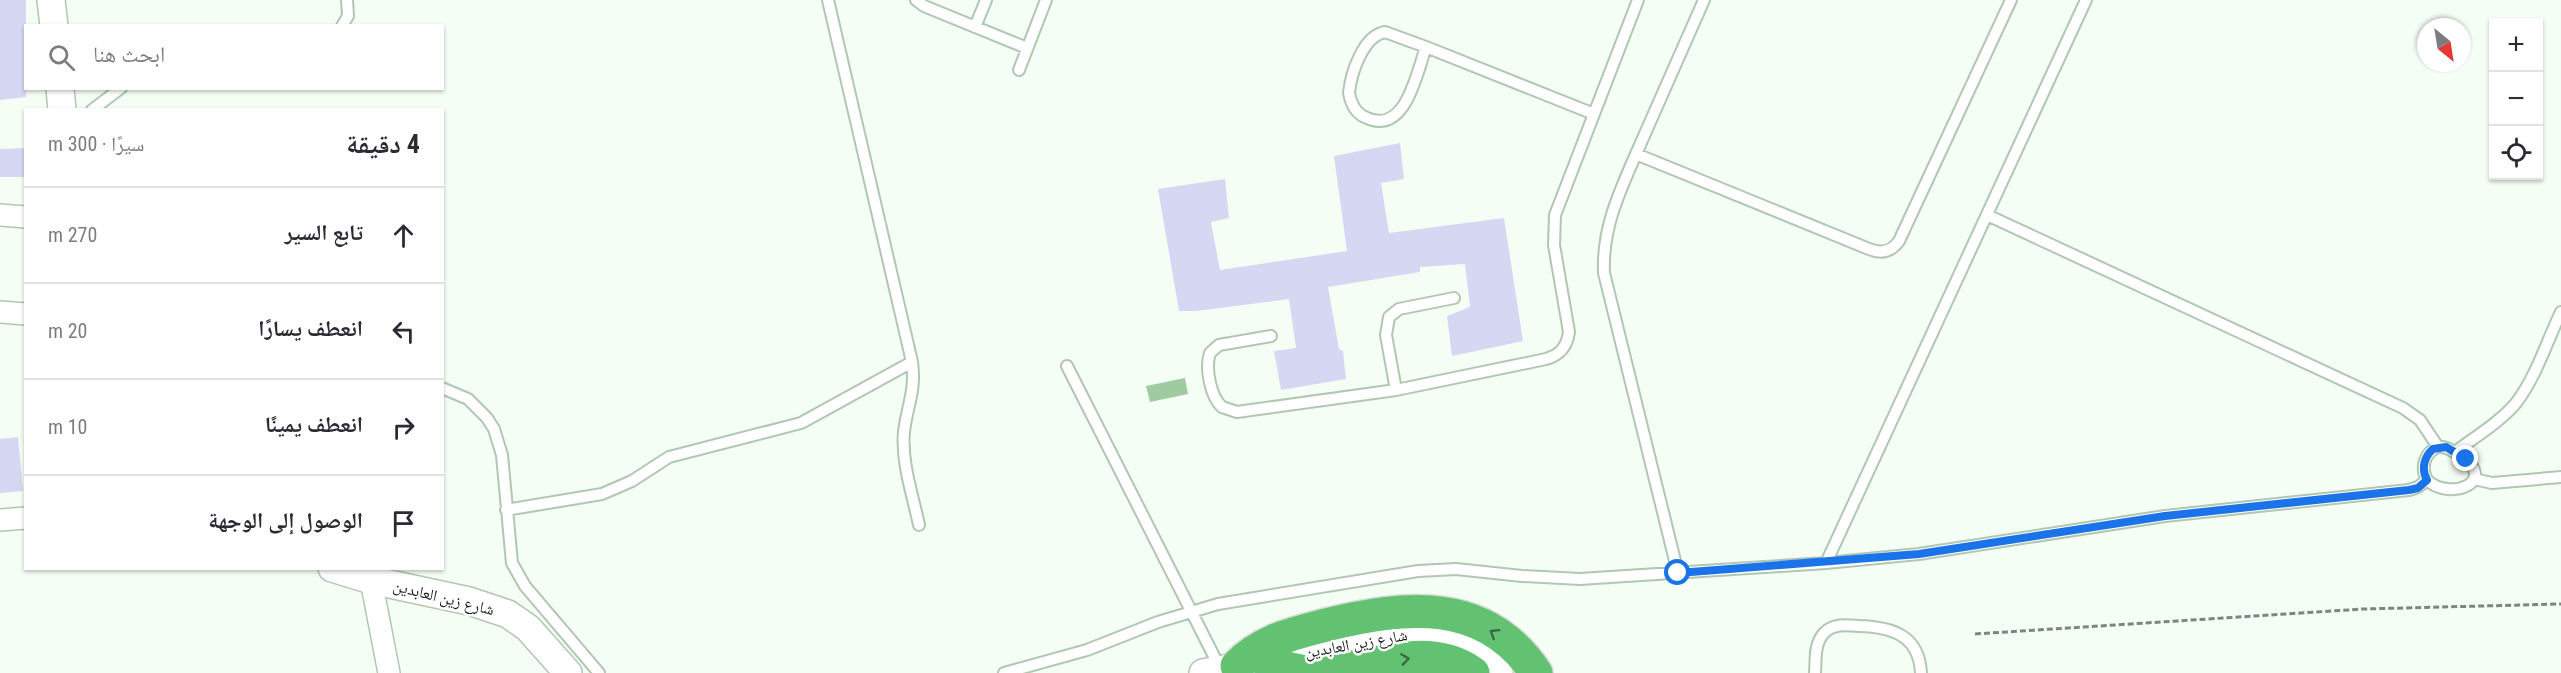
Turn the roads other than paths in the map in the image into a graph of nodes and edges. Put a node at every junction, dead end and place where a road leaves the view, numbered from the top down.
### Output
1 (51, 0) edge
2 (347, 0) edge
3 (828, 0) edge
4 (916, 0) edge
5 (986, 0) edge
6 (1046, 0) edge
7 (1638, 0) edge
8 (1704, 0) edge
9 (2011, 0) edge
10 (2086, 0) edge
11 (54, 24) edge
12 (343, 24) edge
13 (975, 27) junction
14 (1426, 47) junction
15 (1027, 48) junction
16 (1018, 70) dead end
17 (60, 90) edge
18 (118, 90) edge
19 (62, 108) edge
20 (95, 108) edge
21 (1594, 114) junction
22 (1636, 154) junction
23 (0, 215) edge
24 (1987, 215) junction
25 (24, 216) edge
26 (1454, 298) dead end
27 (0, 312) edge
28 (2561, 312) edge
29 (24, 314) edge
30 (1271, 336) dead end
31 (912, 362) junction
32 (1067, 366) dead end
33 (444, 389) edge
34 (1396, 390) junction
35 (2438, 447) junction
36 (2455, 452) junction
37 (2561, 477) edge
38 (2474, 479) junction
39 (2427, 480) junction
40 (506, 510) junction
41 (24, 518) edge
42 (0, 520) edge
43 (920, 525) dead end
44 (1826, 563) junction
45 (338, 570) edge
46 (1678, 573) junction
47 (371, 580) junction
48 (1191, 611) junction
49 (1231, 667) edge
50 (389, 673) edge
51 (568, 673) edge
52 (599, 673) edge
53 (1004, 673) edge
54 (1473, 673) edge
55 (1499, 673) edge
56 (1536, 673) edge
57 (1815, 673) edge
58 (1921, 673) edge

1 - 11 street
2 - 12 lane
3 - 31 lane
4 - 13 lane
5 - 13 lane
6 - 15 lane
7 - 21 lane
8 - 22 lane
9 - 22 lane
10 - 24 lane
13 - 15 lane
14 - 14 lane
14 - 21 lane
15 - 16 lane
17 - 19 street
18 - 20 lane
21 - 34 lane
22 - 46 lane
23 - 25 street
24 - 35 lane
24 - 44 lane
26 - 34 lane
27 - 29 street
28 - 36 lane
30 - 34 lane
31 - 40 lane
31 - 43 lane
32 - 48 lane
33 - 40 lane
35 - 36 lane
35 - 39 lane
36 - 38 lane
37 - 38 lane
38 - 39 lane
39 - 44 lane
40 - 52 lane
41 - 42 street
44 - 46 lane
45 - 47 street, شارع زين العابدين
46 - 48 lane
47 - 50 street
47 - 51 street, شارع زين العابدين
48 - 49 lane
48 - 53 lane
49 -> 54 highway
49 - 55 street, شارع زين العابدين
56 -> 49 highway
57 - 58 lane

